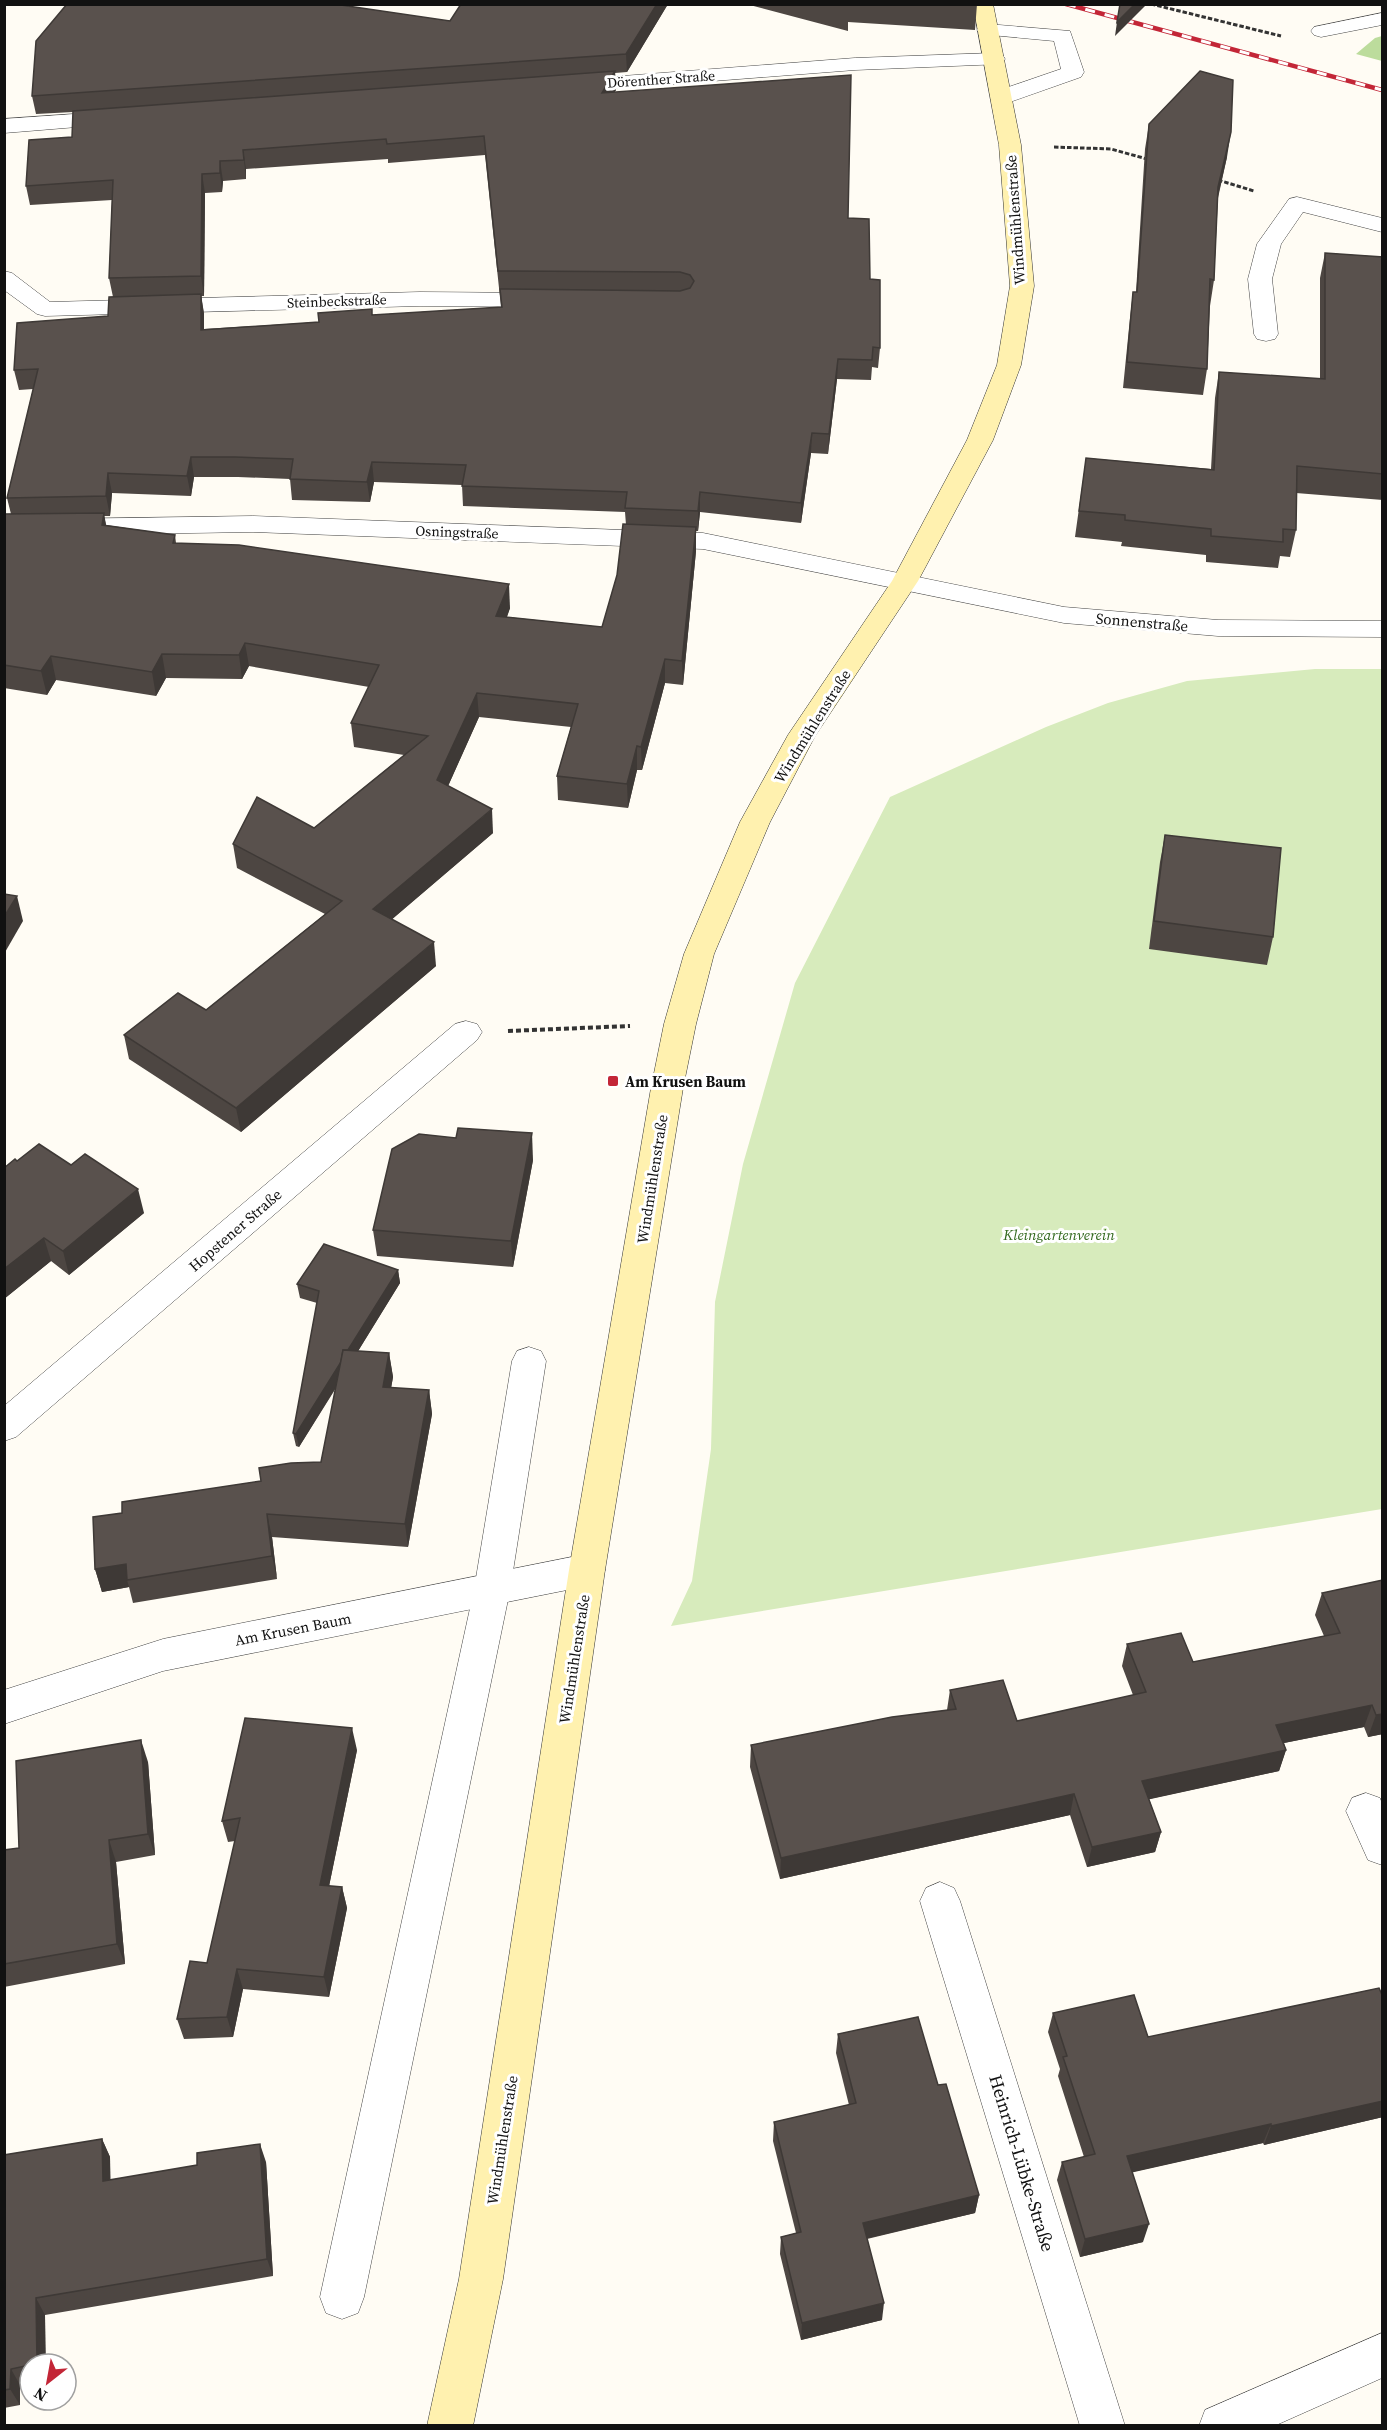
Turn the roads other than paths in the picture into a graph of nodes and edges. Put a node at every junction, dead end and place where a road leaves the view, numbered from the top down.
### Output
1 (983, 4) edge
2 (1383, 19) edge
3 (987, 30) junction
4 (1321, 31) dead end
5 (994, 59) junction
6 (550, 87) edge
7 (1002, 97) junction
8 (136, 117) edge
9 (4, 126) edge
10 (1383, 225) edge
11 (4, 278) edge
12 (562, 300) edge
13 (45, 309) junction
14 (4, 310) edge
15 (1266, 334) dead end
16 (4, 528) edge
17 (905, 581) junction
18 (1383, 629) edge
19 (466, 1032) road end
20 (529, 1361) dead end
21 (4, 1427) edge
22 (587, 1570) junction
23 (492, 1590) junction
24 (4, 1707) edge
25 (1366, 1811) dead end
26 (1383, 1848) edge
27 (940, 1901) dead end
28 (342, 2297) dead end
29 (1383, 2355) edge
30 (450, 2426) edge
31 (1103, 2426) edge
32 (1221, 2426) edge

1 - 3 street, Windmühlenstraße
2 - 4 street
3 - 5 street, Windmühlenstraße
3 - 7 street
5 - 6 street, Dörenther Straße
5 - 7 street, Windmühlenstraße
7 - 17 street, Windmühlenstraße
8 - 9 street
10 - 15 street
11 - 13 street
12 - 13 street, Steinbeckstraße
13 - 14 street, Steinbeckstraße
16 - 17 street, Osningstraße
17 - 18 street, Sonnenstraße
17 - 22 street, Windmühlenstraße
19 - 21 street, Hopstener Straße
20 - 23 street
22 - 23 street, Am Krusen Baum
22 - 30 street, Windmühlenstraße
23 - 24 street, Am Krusen Baum
23 - 28 street
25 - 26 street
27 - 31 street, Heinrich-Lübke-Straße
29 - 32 street

